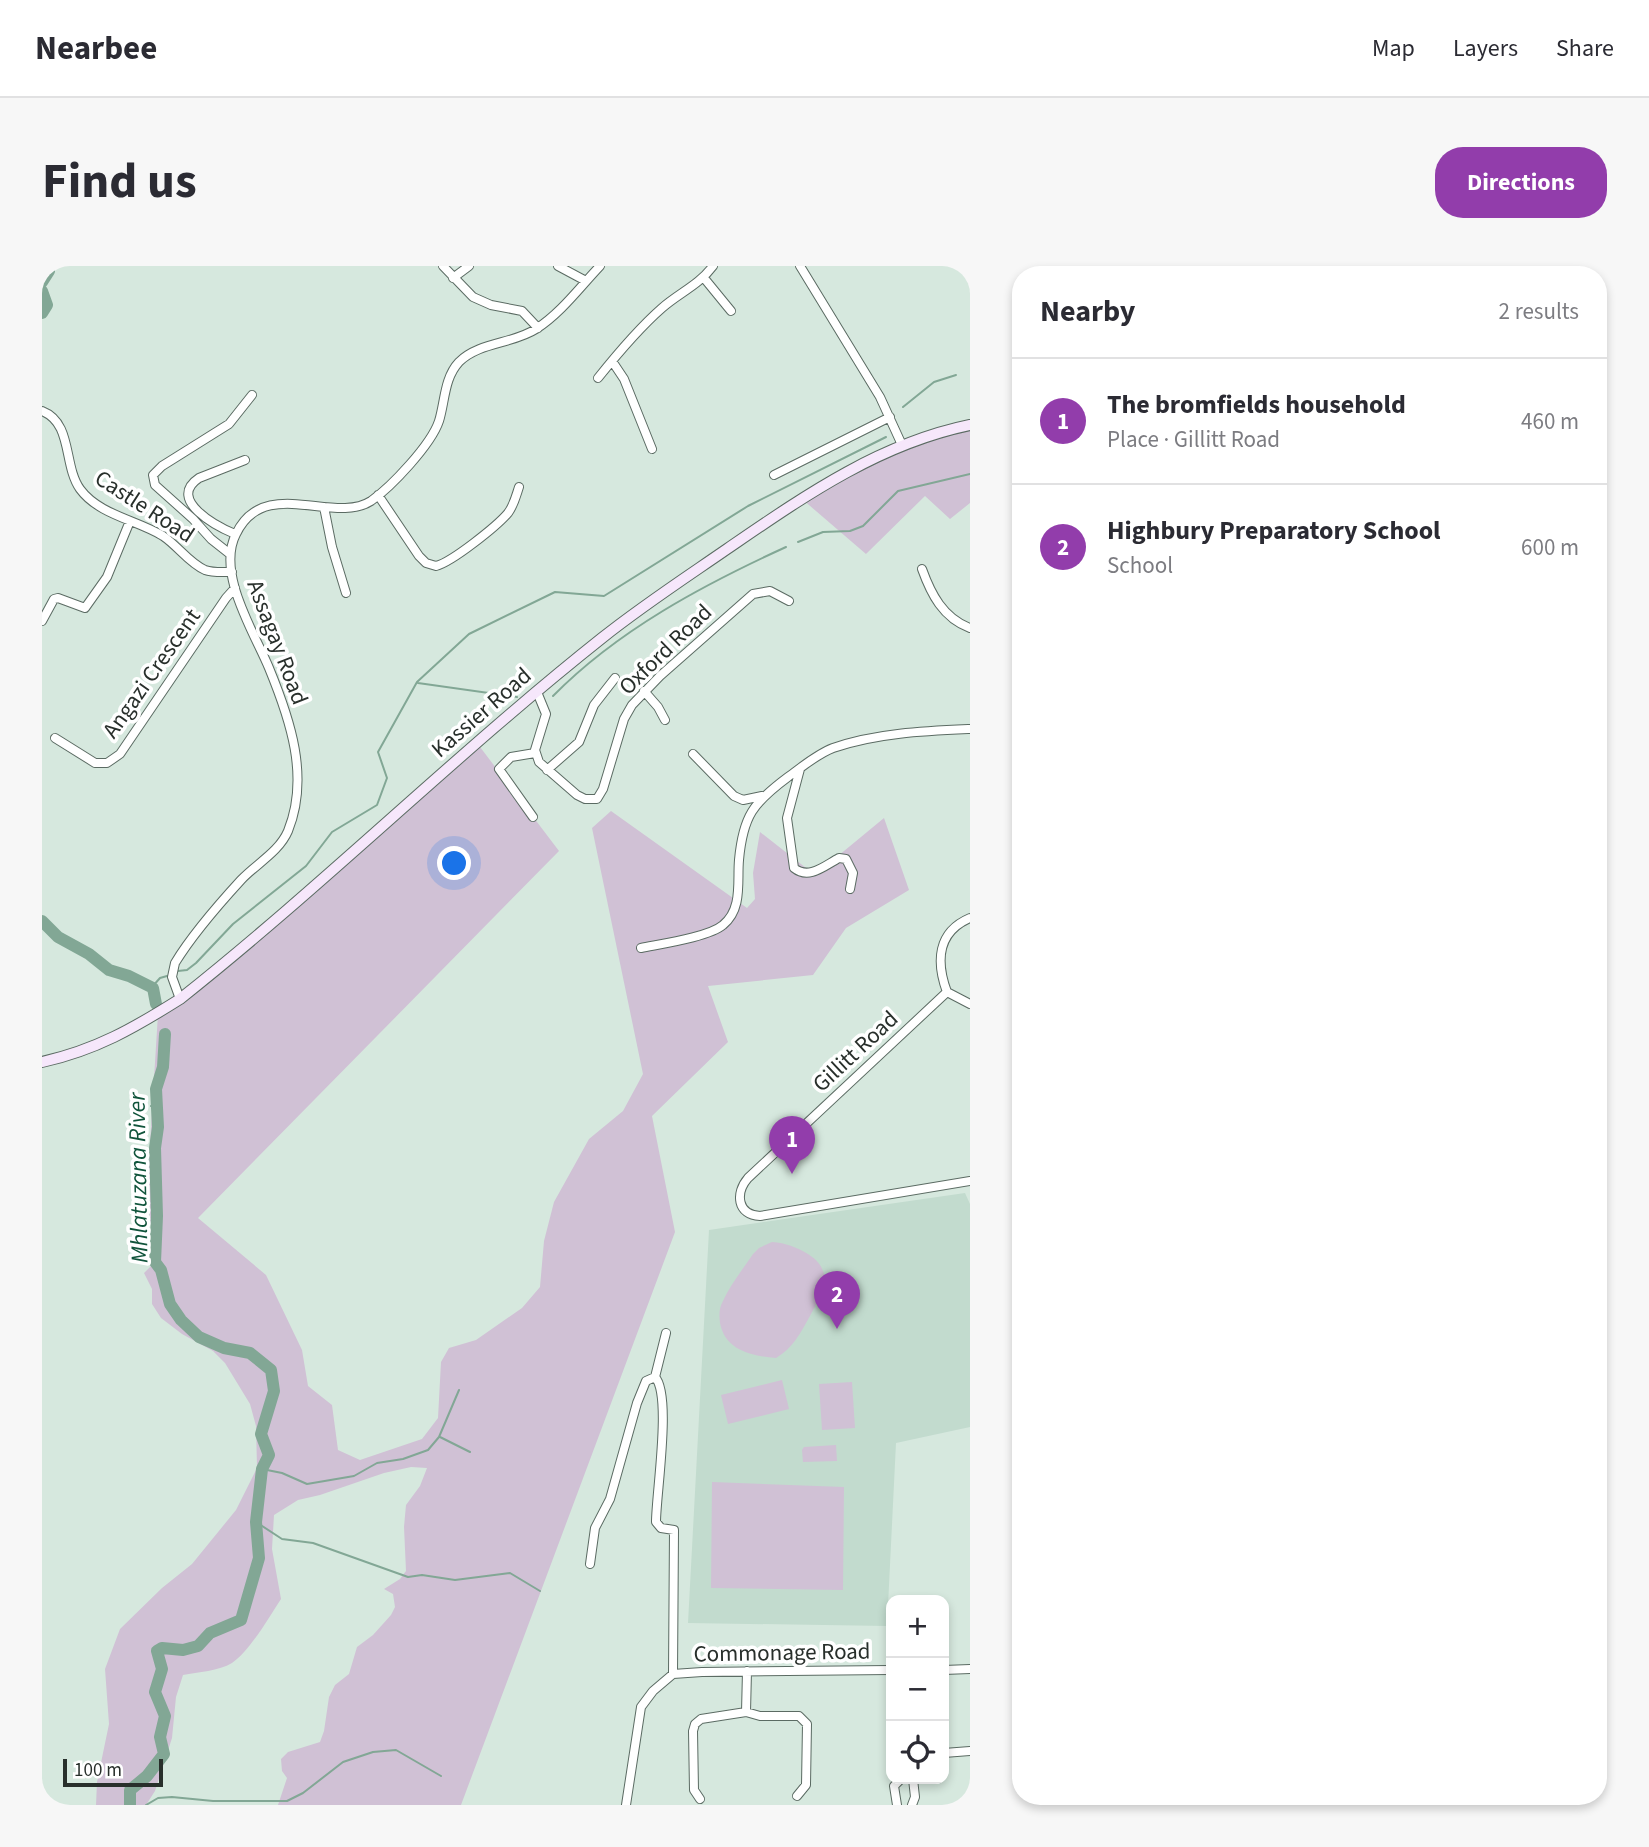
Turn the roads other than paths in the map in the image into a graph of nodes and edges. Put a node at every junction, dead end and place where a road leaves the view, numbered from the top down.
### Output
1 (443, 266) edge
2 (469, 266) edge
3 (558, 266) edge
4 (600, 266) edge
5 (713, 266) edge
6 (800, 266) edge
7 (453, 278) junction
8 (704, 278) junction
9 (586, 281) junction
10 (731, 311) dead end
11 (538, 328) junction
12 (612, 361) junction
13 (598, 378) dead end
14 (251, 395) dead end
15 (42, 411) edge
16 (890, 417) junction
17 (970, 425) edge
18 (902, 445) junction
19 (652, 449) dead end
20 (245, 460) dead end
21 (774, 475) dead end
22 (519, 487) dead end
23 (378, 495) junction
24 (324, 506) junction
25 (130, 521) junction
26 (235, 534) junction
27 (230, 554) junction
28 (922, 569) dead end
29 (232, 572) junction
30 (236, 588) junction
31 (345, 593) dead end
32 (789, 601) dead end
33 (42, 621) edge
34 (970, 628) edge
35 (615, 677) dead end
36 (644, 691) junction
37 (537, 692) junction
38 (665, 719) dead end
39 (970, 729) edge
40 (55, 738) dead end
41 (535, 753) junction
42 (693, 754) dead end
43 (800, 769) junction
44 (547, 770) junction
45 (763, 796) junction
46 (533, 817) dead end
47 (849, 889) dead end
48 (970, 918) edge
49 (641, 948) dead end
50 (947, 992) junction
51 (180, 999) junction
52 (970, 1004) edge
53 (42, 1062) edge
54 (970, 1181) edge
55 (666, 1333) dead end
56 (655, 1377) junction
57 (590, 1564) dead end
58 (886, 1670) edge
59 (949, 1670) edge
60 (970, 1670) edge
61 (747, 1671) junction
62 (673, 1674) junction
63 (746, 1712) junction
64 (970, 1751) edge
65 (949, 1753) edge
66 (896, 1784) edge
67 (914, 1784) edge
68 (797, 1796) dead end
69 (700, 1799) dead end
70 (626, 1805) edge
71 (897, 1805) edge
72 (912, 1805) edge

1 - 7 street
2 - 7 street
3 - 9 street
4 - 9 street
5 - 8 street
6 - 16 street
7 - 11 street
8 - 10 street
8 - 12 street
9 - 11 street
11 - 23 street
12 - 13 street
12 - 19 street
14 - 27 street
15 - 25 street, Castle Road
16 - 18 street
16 - 21 street
17 - 18 main road, Kassier Road
18 - 37 main road, Kassier Road
20 - 26 street
22 - 23 street
23 - 24 street
24 - 26 street
24 - 31 street
25 - 29 street, Castle Road
25 - 33 street
26 - 27 street, Assagay Road
27 - 29 street, Assagay Road
28 - 34 street
29 - 30 street, Assagay Road
30 - 40 street, Angazi Crescent
30 - 51 street, Assagay Road
32 - 36 street, Oxford Road
35 - 44 street
36 - 38 street
36 - 44 street, Oxford Road
37 - 41 street
37 - 51 main road, Kassier Road
39 - 43 street
41 - 44 street, Oxford Road
41 - 46 street
42 - 45 street
43 - 45 street
43 - 47 street
45 - 49 street
48 - 50 street
50 - 52 street
50 - 54 street, Gillitt Road
51 - 53 main road, Kassier Road
55 - 56 street
56 - 57 street
56 - 62 street
58 - 61 street, Commonage Road
59 - 60 street
61 - 62 street, Commonage Road
61 - 63 street
62 - 70 street
63 - 68 street
63 - 69 street
64 - 65 street
66 - 71 street
67 - 72 street

